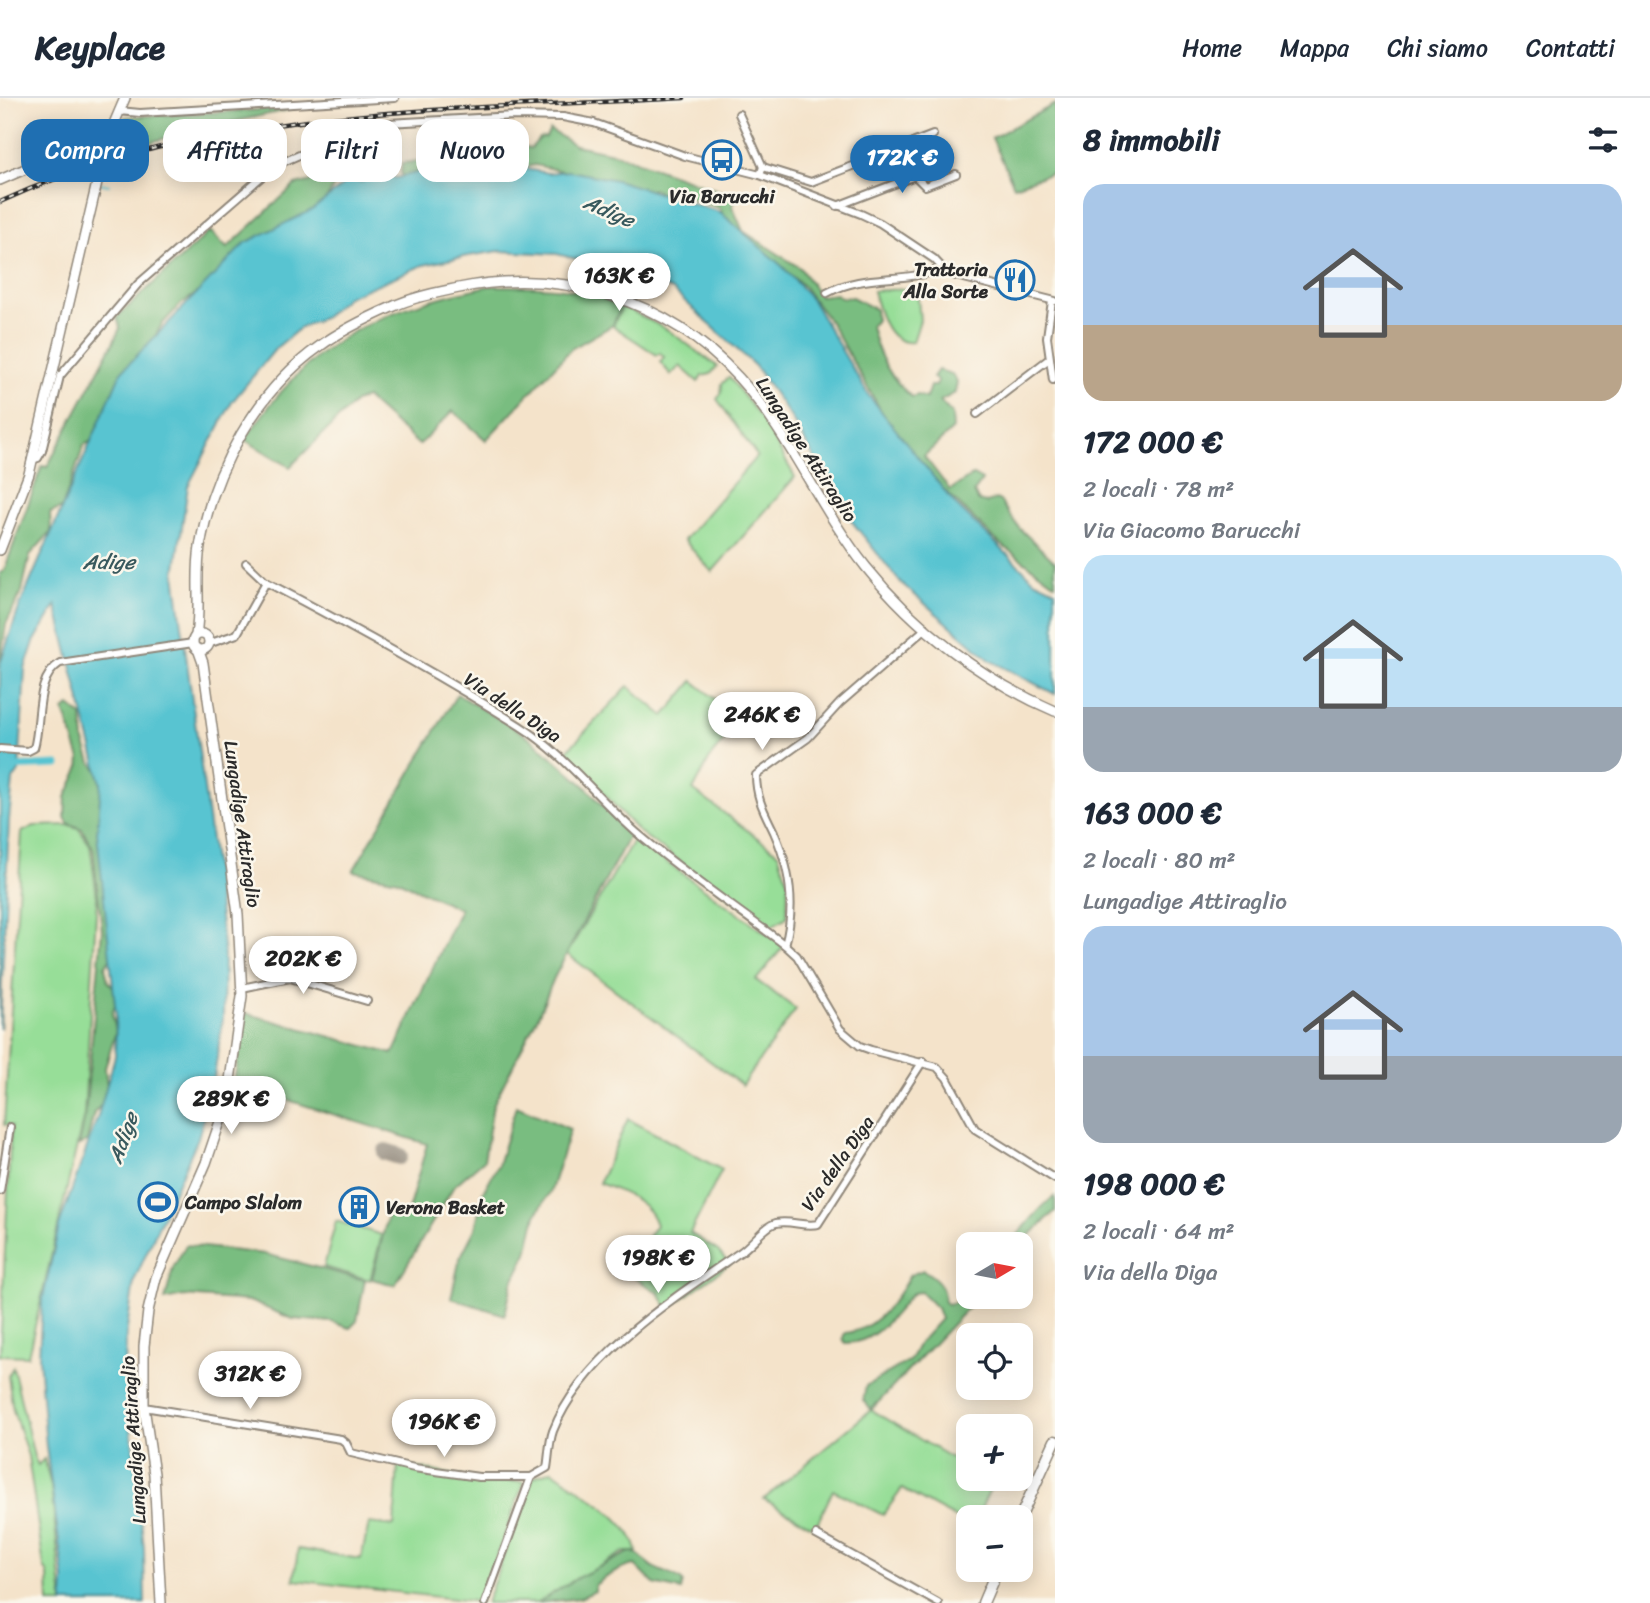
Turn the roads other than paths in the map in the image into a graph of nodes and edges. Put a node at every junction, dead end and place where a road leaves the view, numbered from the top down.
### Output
1 (125, 98) edge
2 (395, 98) edge
3 (119, 111) junction
4 (739, 114) dead end
5 (116, 119) edge
6 (933, 135) dead end
7 (763, 167) junction
8 (21, 171) edge
9 (956, 174) dead end
10 (760, 176) junction
11 (0, 180) edge
12 (97, 182) edge
13 (837, 206) junction
14 (943, 268) junction
15 (827, 293) dead end
16 (1054, 303) edge
17 (1049, 359) junction
18 (1054, 380) edge
19 (977, 414) dead end
20 (31, 460) junction
21 (0, 550) edge
22 (246, 563) dead end
23 (266, 582) junction
24 (926, 629) junction
25 (202, 641) junction
26 (1055, 710) edge
27 (0, 749) edge
28 (785, 945) junction
29 (242, 988) junction
30 (367, 1001) dead end
31 (923, 1061) junction
32 (10, 1127) dead end
33 (1055, 1179) edge
34 (1, 1190) edge
35 (144, 1407) junction
36 (1055, 1441) edge
37 (531, 1477) junction
38 (1026, 1505) edge
39 (816, 1535) dead end
40 (992, 1582) edge
41 (161, 1603) edge
42 (485, 1603) edge
43 (938, 1603) edge
44 (982, 1603) edge

1 - 3 street
2 - 3 street
3 - 5 street
4 - 7 street
6 - 7 street
7 - 10 street
8 - 11 street
9 - 13 street
10 - 13 street
10 - 20 street
12 - 20 street
13 - 14 street
14 - 15 street
14 - 16 street
16 - 17 street
17 - 18 street
17 - 19 street
20 - 21 street
22 - 23 street, Via della Diga
23 - 25 street
23 - 28 street, Via della Diga
24 - 25 street, Lungadige Attiraglio
24 - 26 street, Lungadige Attiraglio
24 - 28 street
25 - 27 street
25 - 29 street, Lungadige Attiraglio
28 - 31 street, Via della Diga
29 - 30 street
29 - 35 street, Lungadige Attiraglio
31 - 33 street, Via della Diga
31 - 37 street, Via della Diga
32 - 34 street
35 - 37 street
35 - 41 street, Lungadige Attiraglio
36 - 38 main road
37 - 42 street, Via della Diga
39 - 43 street
40 - 44 main road

